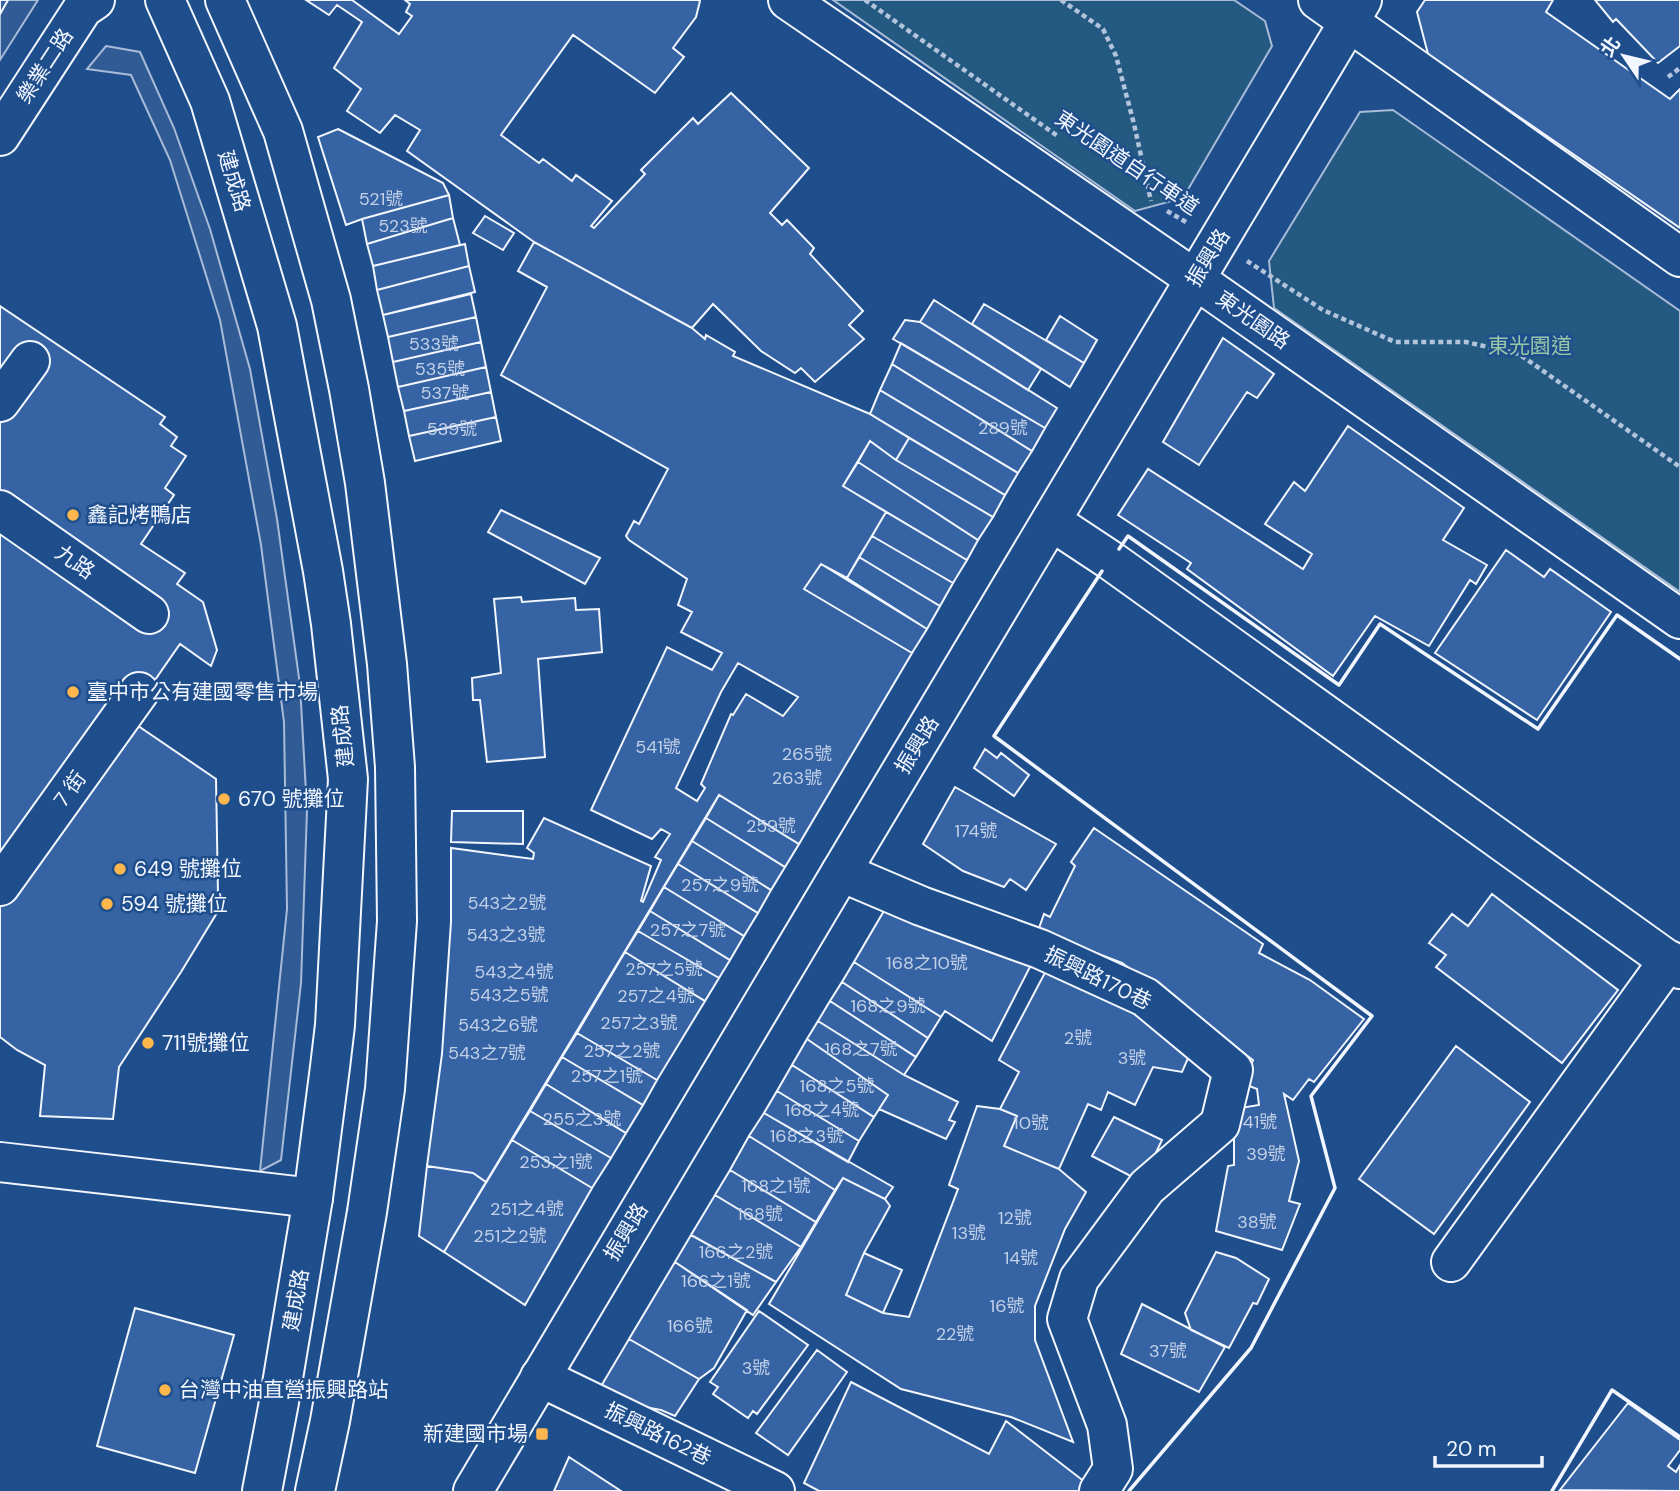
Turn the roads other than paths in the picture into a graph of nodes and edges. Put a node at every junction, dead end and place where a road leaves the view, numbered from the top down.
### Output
1 (95, 0) edge
2 (165, 0) edge
3 (225, 0) edge
4 (788, 0) edge
5 (1318, 0) edge
6 (1356, 11) edge
7 (0, 136) edge
8 (1680, 257) edge
9 (1195, 279) junction
10 (30, 361) dead end
11 (0, 402) edge
12 (0, 510) edge
13 (1051, 521) junction
14 (149, 614) dead end
15 (1680, 619) edge
16 (139, 692) dead end
17 (841, 872) junction
18 (0, 886) edge
19 (1674, 965) edge
20 (0, 1162) edge
21 (313, 1198) junction
22 (1451, 1262) dead end
23 (540, 1377) junction
24 (262, 1491) edge
25 (315, 1491) edge
26 (473, 1491) edge
27 (775, 1491) edge
28 (1099, 1491) edge

1 - 7 main road, 樂業二路
2 - 21 main road, 建成路
3 - 25 main road
4 - 9 main road, 東光園路
5 - 6 main road
6 - 8 main road
6 - 9 main road, 振興路
9 - 13 main road, 振興路
9 - 15 main road, 東光園路
10 - 11 main road
12 - 14 main road, 九路
13 - 17 main road, 振興路
13 - 19 main road
16 - 18 main road, 7 街
17 - 23 main road, 振興路
17 - 28 main road, 振興路170巷
19 - 22 main road
20 - 21 main road
21 - 24 main road, 建成路
23 - 26 main road, 振興路
23 - 27 main road, 振興路162巷

